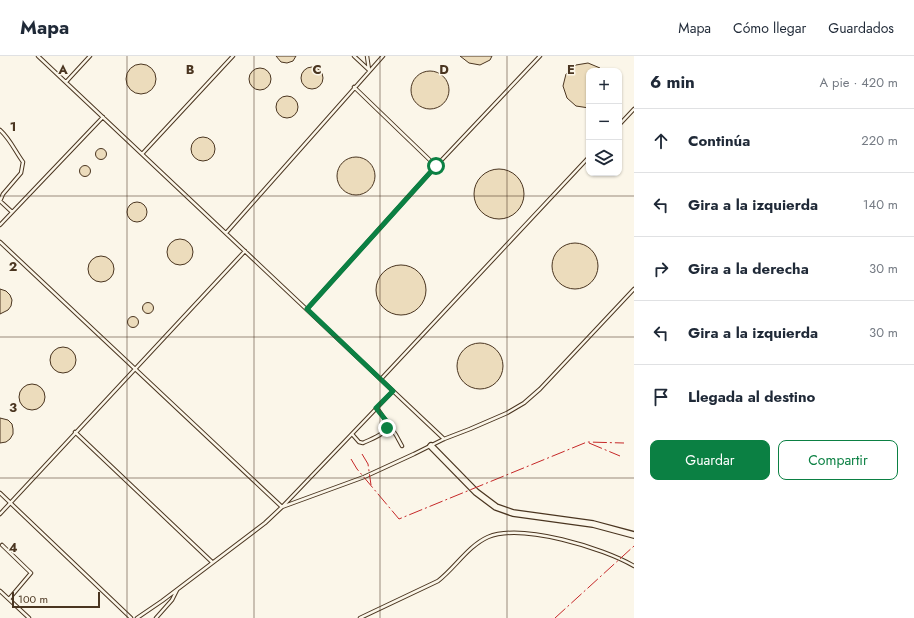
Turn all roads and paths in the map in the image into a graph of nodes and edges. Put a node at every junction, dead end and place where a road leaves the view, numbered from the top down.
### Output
1 (38, 56) edge
2 (90, 56) edge
3 (233, 56) edge
4 (354, 56) edge
5 (367, 56) edge
6 (383, 56) edge
7 (540, 56) edge
8 (369, 70) junction
9 (66, 82) junction
10 (354, 87) junction
11 (634, 109) edge
12 (103, 117) junction
13 (622, 122) edge
14 (0, 130) edge
15 (142, 154) junction
16 (586, 160) edge
17 (436, 166) junction
18 (12, 212) junction
19 (0, 225) edge
20 (226, 233) junction
21 (0, 242) edge
22 (245, 251) junction
23 (634, 289) edge
24 (307, 309) junction
25 (134, 368) junction
26 (381, 379) junction
27 (393, 391) junction
28 (376, 408) junction
29 (388, 423) junction
30 (75, 432) junction
31 (352, 434) junction
32 (444, 438) junction
33 (402, 446) dead end
34 (431, 446) junction
35 (0, 493) edge
36 (10, 503) junction
37 (282, 507) junction
38 (0, 514) edge
39 (634, 535) edge
40 (2, 545) dead end
41 (212, 562) junction
42 (634, 566) edge
43 (177, 589) junction
44 (0, 591) edge
45 (8, 599) junction
46 (29, 618) edge
47 (131, 618) edge
48 (137, 618) edge
49 (156, 618) edge
50 (360, 618) edge

1 - 9 lane
2 - 9 lane
3 - 15 lane
4 - 8 lane
5 - 8 lane
6 - 8 lane
7 - 17 lane
8 - 10 lane
9 - 12 lane
10 - 17 lane
10 - 20 lane
11 - 13 lane
12 - 15 lane
12 - 18 lane
14 - 18 lane
15 - 20 lane
16 - 26 lane
17 - 24 lane
18 - 19 lane
20 - 22 lane
21 - 25 lane
22 - 24 lane
22 - 25 lane
23 - 32 lane
24 - 26 lane
25 - 30 lane
25 - 37 lane
26 - 27 lane
27 - 28 lane
27 - 32 lane
28 - 29 lane
28 - 31 lane
29 - 31 lane
29 - 33 lane
30 - 36 lane
30 - 41 lane
31 - 37 lane
32 - 34 lane
34 - 37 lane
34 - 39 street
35 - 36 lane
36 - 38 lane
36 - 47 lane
37 - 41 lane
40 - 45 lane
41 - 43 lane
42 - 50 lane
43 - 48 lane
43 - 49 lane
44 - 45 lane
45 - 46 lane

